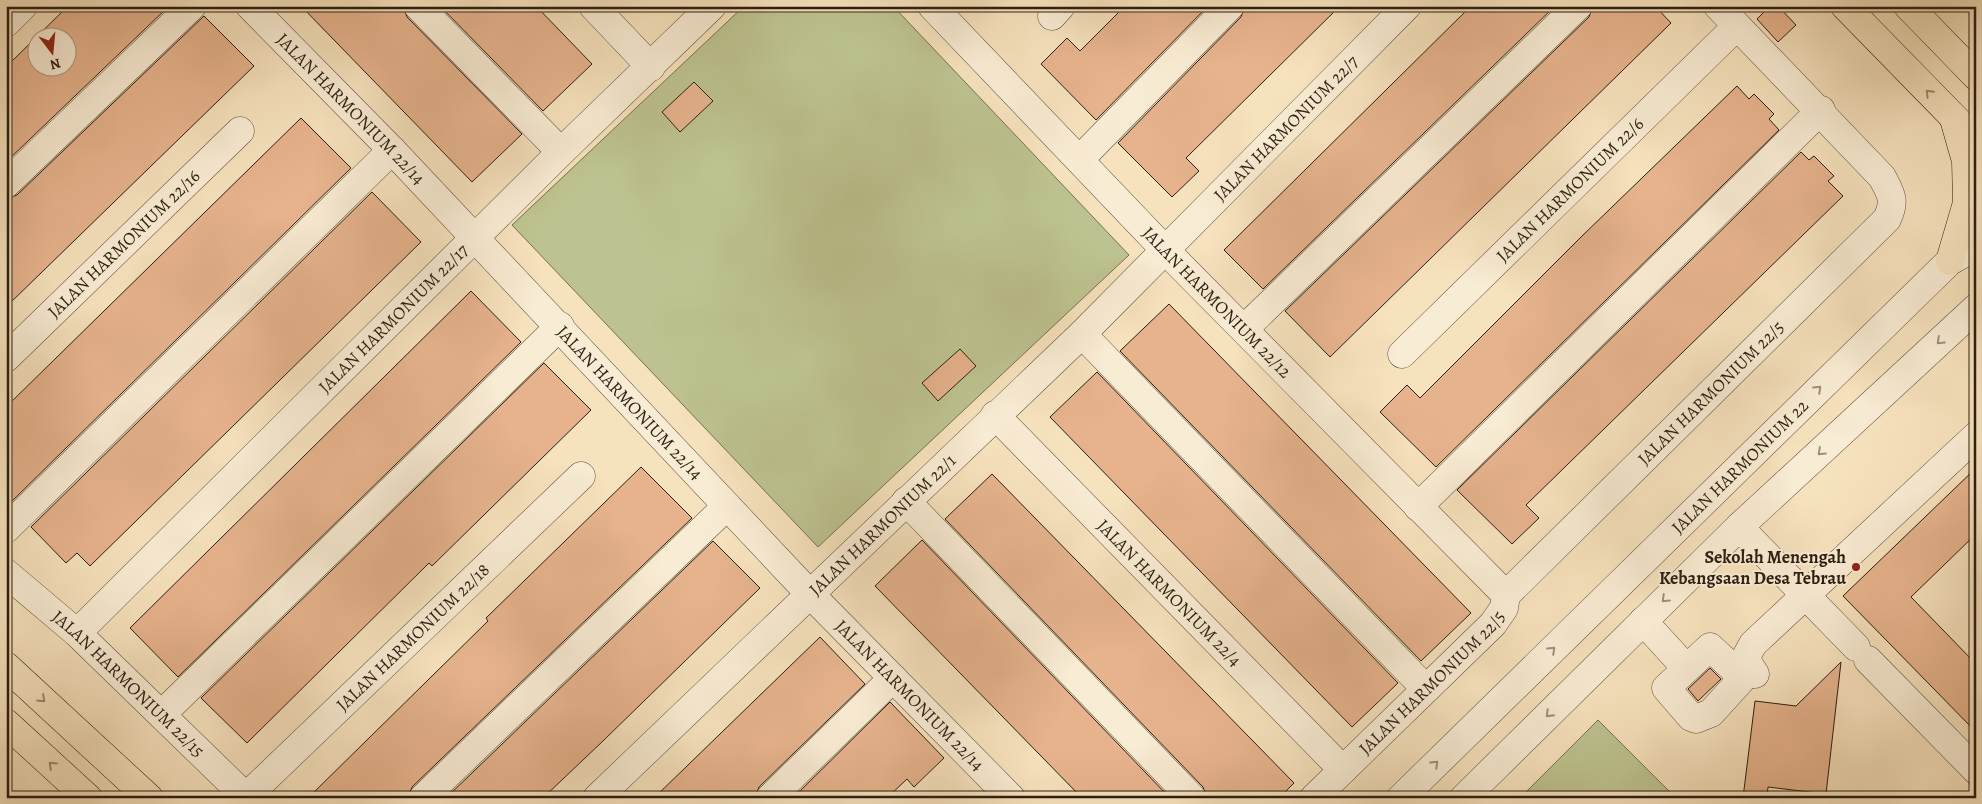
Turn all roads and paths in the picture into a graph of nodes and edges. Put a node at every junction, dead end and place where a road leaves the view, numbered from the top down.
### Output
1 (23, 6) edge
2 (192, 6) edge
3 (250, 6) edge
4 (418, 6) edge
5 (593, 6) edge
6 (712, 6) edge
7 (932, 6) edge
8 (1230, 6) edge
9 (1407, 6) edge
10 (1578, 6) edge
11 (1718, 6) edge
12 (1845, 6) edge
13 (1908, 6) edge
14 (6, 23) edge
15 (1737, 26) junction
16 (651, 67) junction
17 (1976, 76) edge
18 (1821, 110) junction
19 (1953, 117) junction
20 (240, 130) dead end
21 (1976, 140) edge
22 (392, 150) junction
23 (561, 152) junction
24 (1080, 159) junction
25 (6, 184) edge
26 (476, 238) junction
27 (1166, 251) junction
28 (1976, 252) edge
29 (1950, 260) junction
30 (1976, 308) edge
31 (560, 326) junction
32 (1244, 329) junction
33 (1082, 334) junction
34 (1402, 354) dead end
35 (6, 358) edge
36 (995, 415) junction
37 (1976, 436) edge
38 (581, 476) dead end
39 (906, 502) junction
40 (728, 506) junction
41 (1418, 507) junction
42 (1740, 527) junction
43 (6, 529) edge
44 (6, 573) edge
45 (809, 593) junction
46 (1506, 595) junction
47 (1805, 595) junction
48 (1643, 621) junction
49 (77, 633) junction
50 (6, 666) edge
51 (1686, 668) dead end
52 (1755, 674) dead end
53 (893, 678) junction
54 (1426, 689) junction
55 (162, 714) junction
56 (6, 723) edge
57 (1343, 770) junction
58 (1976, 770) edge
59 (88, 798) edge
60 (149, 798) edge
61 (246, 798) edge
62 (423, 798) edge
63 (596, 798) edge
64 (770, 798) edge
65 (1011, 798) edge
66 (1192, 798) edge
67 (1314, 798) edge
68 (1401, 798) edge
69 (1464, 798) edge

1 - 14 street
2 - 25 street
3 - 22 street, JALAN HARMONIUM 22/14
4 - 23 street
5 - 16 street
6 - 16 street, JALAN HARMONIUM 22/17
7 - 24 street, JALAN HARMONIUM 22/12
8 - 24 street
9 - 27 street, JALAN HARMONIUM 22/7
10 - 32 street
11 - 15 street, JALAN HARMONIUM 22/5
19 -> 12 main road
13 - 17 main road
15 - 18 street, JALAN HARMONIUM 22/5
15 - 34 street, JALAN HARMONIUM 22/6
16 - 23 street, JALAN HARMONIUM 22/17
18 - 41 street
18 - 46 street, JALAN HARMONIUM 22/5
19 - 21 main road
19 - 29 main road
20 - 35 street, JALAN HARMONIUM 22/16
22 - 26 street, JALAN HARMONIUM 22/14
22 - 43 street
23 - 26 street, JALAN HARMONIUM 22/17
24 - 27 street, JALAN HARMONIUM 22/12
26 - 31 street, JALAN HARMONIUM 22/14
26 - 49 street, JALAN HARMONIUM 22/17
27 - 32 street, JALAN HARMONIUM 22/12
27 - 33 street, JALAN HARMONIUM 22/1
28 - 29 street
68 -> 29 street, JALAN HARMONIUM 22
30 -> 42 street
31 - 40 street, JALAN HARMONIUM 22/14
31 - 55 street
32 - 41 street, JALAN HARMONIUM 22/12
33 - 36 street, JALAN HARMONIUM 22/1
33 - 54 street
36 - 39 street, JALAN HARMONIUM 22/1
36 - 57 street, JALAN HARMONIUM 22/4
37 - 47 street
38 - 61 street, JALAN HARMONIUM 22/18
39 - 45 street, JALAN HARMONIUM 22/1
39 - 66 street
40 - 45 street, JALAN HARMONIUM 22/14
40 - 62 street
41 - 46 street, JALAN HARMONIUM 22/12
42 - 47 street
42 -> 48 street
44 - 49 street, JALAN HARMONIUM 22/15
45 - 53 street, JALAN HARMONIUM 22/14
45 - 63 street, JALAN HARMONIUM 22/1
46 - 54 street, JALAN HARMONIUM 22/5
47 - 52 street
47 - 58 street
48 - 51 street
48 -> 69 street
49 - 55 street, JALAN HARMONIUM 22/15
50 -> 60 main road
53 - 64 street
53 - 65 street, JALAN HARMONIUM 22/14
54 - 57 street, JALAN HARMONIUM 22/5
55 - 61 street, JALAN HARMONIUM 22/15
59 -> 56 main road
57 - 67 street, JALAN HARMONIUM 22/5

